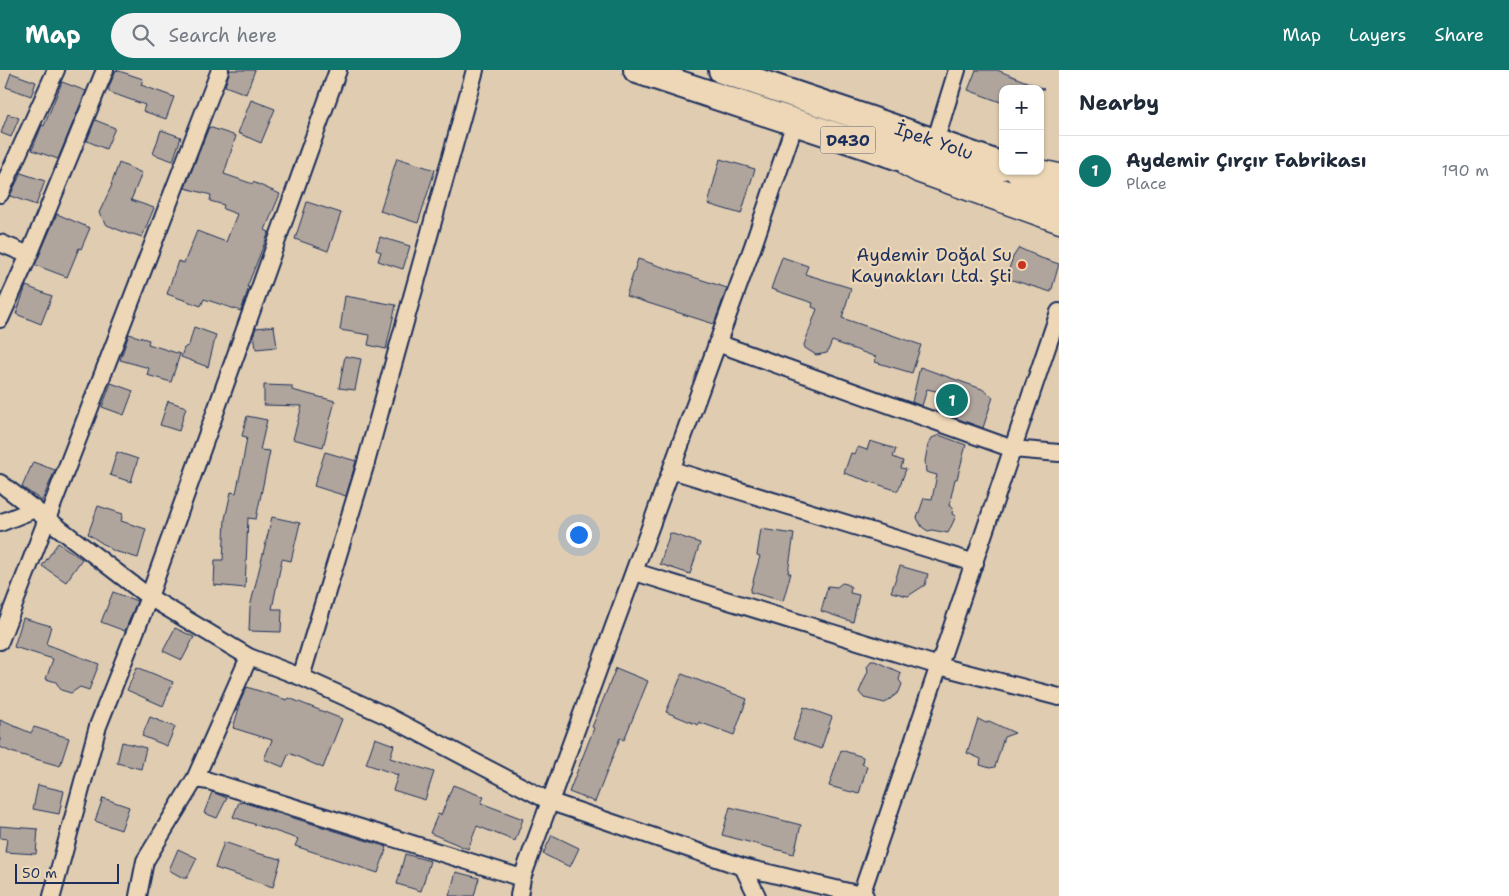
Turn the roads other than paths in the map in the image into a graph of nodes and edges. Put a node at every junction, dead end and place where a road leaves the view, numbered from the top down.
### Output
1 (56, 70) edge
2 (105, 70) edge
3 (220, 70) edge
4 (338, 70) edge
5 (475, 70) edge
6 (637, 70) edge
7 (722, 70) edge
8 (957, 70) edge
9 (795, 123) junction
10 (935, 142) junction
11 (864, 144) junction
12 (886, 161) dead end
13 (999, 165) edge
14 (1044, 165) edge
15 (897, 168) dead end
16 (1059, 168) edge
17 (1030, 175) edge
18 (1059, 185) edge
19 (0, 194) edge
20 (1059, 212) edge
21 (1059, 229) edge
22 (0, 243) edge
23 (29, 255) junction
24 (1059, 312) edge
25 (0, 319) edge
26 (717, 342) junction
27 (1013, 449) junction
28 (1059, 453) edge
29 (672, 470) junction
30 (0, 483) edge
31 (41, 514) junction
32 (0, 524) edge
33 (975, 563) junction
34 (635, 572) junction
35 (148, 597) junction
36 (0, 641) edge
37 (249, 657) junction
38 (939, 666) junction
39 (301, 677) junction
40 (1059, 697) edge
41 (195, 779) junction
42 (551, 802) junction
43 (743, 867) junction
44 (523, 890) edge
45 (52, 896) edge
46 (138, 896) edge
47 (757, 896) edge
48 (863, 896) edge

1 - 19 street
2 - 23 street
3 - 31 street
4 - 35 street
5 - 39 street
6 - 9 highway, D430
7 - 10 highway, İpek Yolu / D430
8 - 10 street
9 - 11 highway, D430
9 - 26 street
10 - 13 highway, İpek Yolu / D430
11 - 12 lane
11 - 20 highway, D430
14 - 16 lane
15 - 21 lane
17 - 18 highway
22 - 23 street
23 - 25 street
24 - 27 street
26 - 27 street
26 - 29 street
27 - 28 street
27 - 33 street
29 - 33 street
29 - 34 street
30 - 31 street
31 - 32 street
31 - 35 street
31 - 36 street
33 - 38 street
34 - 38 street
34 - 42 street
35 - 37 street
35 - 45 street
37 - 39 street
37 - 41 street
38 - 40 street
38 - 48 street
39 - 42 street
41 - 44 street
41 - 46 street
42 - 43 street
42 - 44 street
43 - 47 street
43 - 48 street

